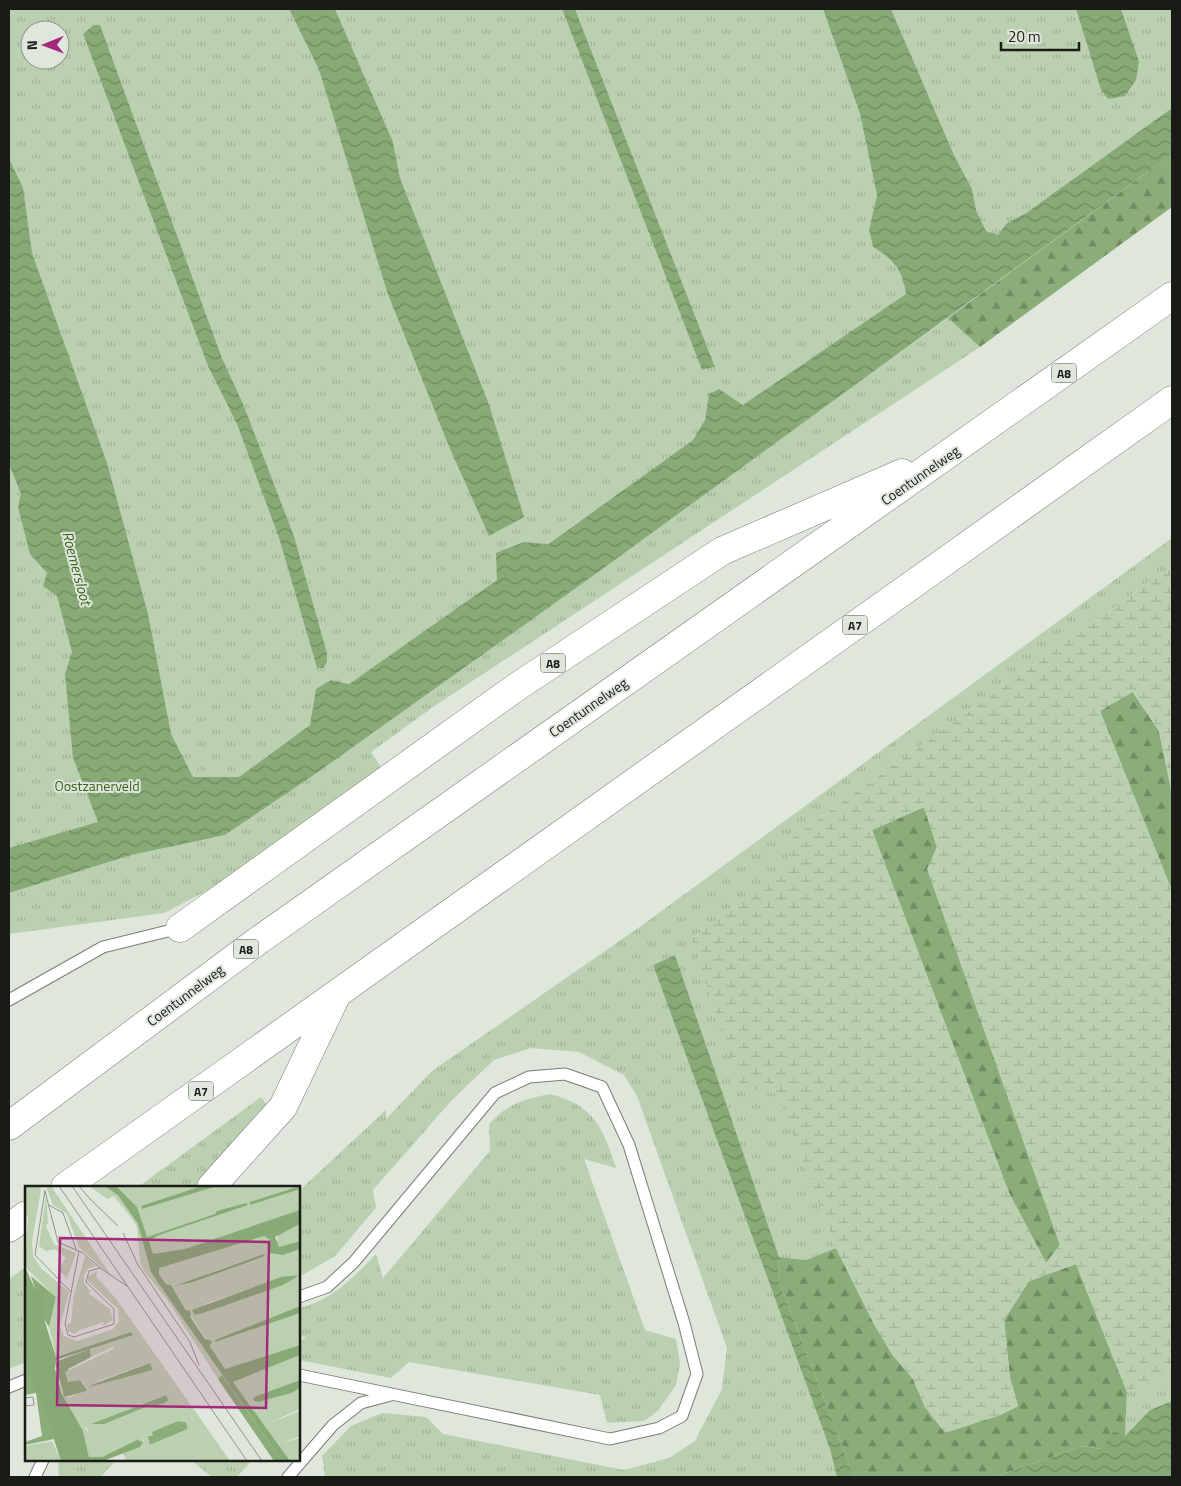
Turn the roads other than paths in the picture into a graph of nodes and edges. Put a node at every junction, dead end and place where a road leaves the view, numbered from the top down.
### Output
1 (1172, 296) edge
2 (1172, 400) edge
3 (957, 449) junction
4 (180, 928) joint
5 (337, 994) junction
6 (9, 1000) edge
7 (9, 1126) edge
8 (67, 1186) edge
9 (213, 1186) edge
10 (25, 1216) edge
11 (9, 1228) edge
12 (300, 1297) edge
13 (300, 1375) edge
14 (25, 1380) edge
15 (9, 1387) edge
16 (395, 1394) junction
17 (42, 1461) edge
18 (35, 1477) edge
19 (288, 1477) edge

1 - 3 highway, Coentunnelweg / A8
2 - 5 highway, A7
3 - 4 highway, A8
3 - 7 highway, Coentunnelweg / A8
4 - 6 lane, A8
5 - 8 highway, A7
5 - 9 highway
10 - 11 highway
12 - 16 lane
13 - 16 lane
14 - 15 lane
16 - 19 lane
17 - 18 lane

